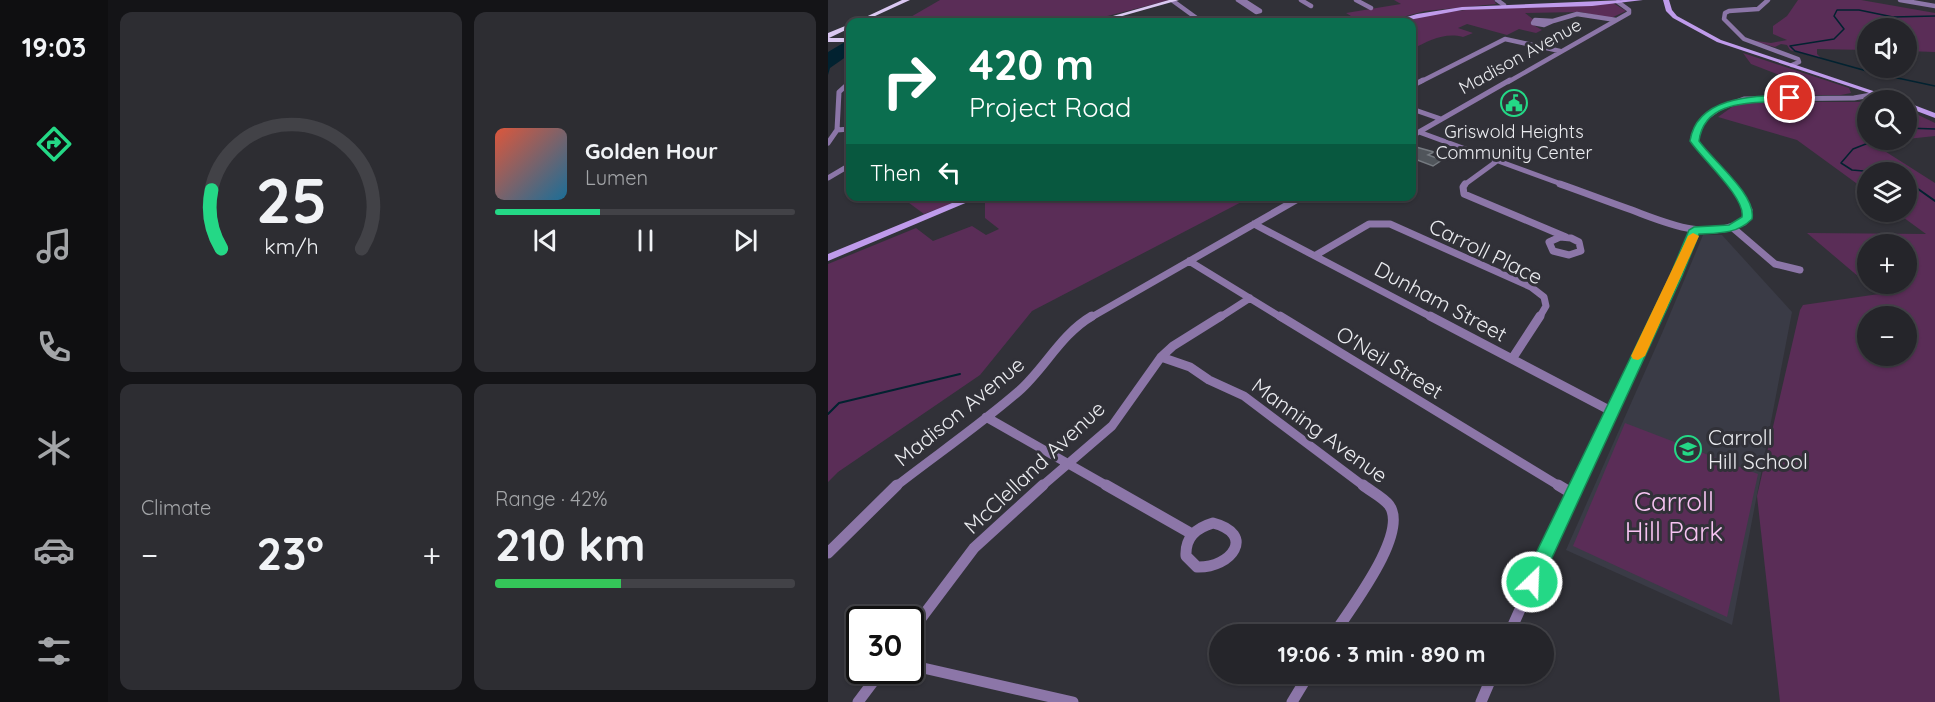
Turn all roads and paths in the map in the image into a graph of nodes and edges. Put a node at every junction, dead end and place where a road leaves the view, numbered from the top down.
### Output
1 (907, 0) edge
2 (1174, 0) edge
3 (1238, 0) edge
4 (1243, 0) edge
5 (1301, 0) edge
6 (1356, 0) edge
7 (1497, 0) edge
8 (1552, 0) edge
9 (1640, 0) edge
10 (1666, 0) edge
11 (1768, 0) edge
12 (1900, 0) edge
13 (1618, 2) junction
14 (1503, 5) junction
15 (1311, 6) dead end
16 (1562, 6) junction
17 (1935, 6) edge
18 (1371, 8) dead end
19 (867, 18) edge
20 (1109, 18) edge
21 (1197, 18) edge
22 (1409, 18) edge
23 (1553, 21) dead end
24 (1616, 21) junction
25 (846, 29) edge
26 (828, 40) edge
27 (846, 40) edge
28 (1560, 51) junction
29 (1791, 65) junction
30 (1416, 84) edge
31 (846, 86) edge
32 (1865, 90) edge
33 (1857, 97) edge
34 (1917, 109) edge
35 (1416, 110) edge
36 (1935, 116) edge
37 (1441, 119) junction
38 (846, 129) edge
39 (837, 130) junction
40 (1419, 132) junction
41 (1416, 134) edge
42 (828, 143) edge
43 (1497, 161) junction
44 (846, 167) edge
45 (828, 178) edge
46 (966, 201) edge
47 (1294, 201) edge
48 (1254, 224) junction
49 (1733, 228) junction
50 (1694, 230) junction
51 (1566, 237) dead end
52 (1316, 255) junction
53 (828, 258) edge
54 (1189, 261) junction
55 (1800, 270) dead end
56 (1250, 298) junction
57 (1161, 357) junction
58 (1512, 359) junction
59 (1611, 411) junction
60 (986, 417) junction
61 (1068, 463) junction
62 (1573, 494) junction
63 (1192, 534) junction
64 (828, 553) edge
65 (924, 615) edge
66 (1340, 624) edge
67 (1514, 624) edge
68 (924, 668) edge
69 (872, 684) edge
70 (1303, 684) edge
71 (1489, 684) edge
72 (858, 702) edge
73 (1073, 702) edge
74 (1292, 702) edge
75 (1481, 702) edge

1 - 19 main road
2 - 20 main road
2 - 21 street
3 - 4 street
5 - 15 street
6 - 18 street
7 - 14 street
8 - 16 street
9 - 13 street
10 - 29 street
11 - 29 street
12 - 17 street
13 - 16 street
13 - 24 street
14 - 16 street
14 - 22 street
23 - 24 street
24 - 28 street, Madison Avenue
25 - 26 main road
26 - 27 main road
28 - 30 street
28 - 37 street, Madison Avenue
29 - 32 street
31 - 39 street
33 - 49 street
34 - 36 street
35 - 37 street
37 - 40 street, Madison Avenue
38 - 39 street
39 - 42 street
40 - 41 street, Madison Avenue
40 - 43 street
43 - 50 street
43 - 51 street
44 - 45 street
46 - 53 street
47 - 48 street, Madison Avenue
48 - 52 street, Dunham Street
48 - 54 street, Madison Avenue
49 - 50 street
49 - 55 street
50 - 59 street
52 - 58 street, Dunham Street
52 - 58 street, Carroll Place
54 - 56 street, O'Neil Street
54 - 60 street, Madison Avenue
56 - 57 street, McClelland Avenue
56 - 62 street, O'Neil Street
57 - 61 street, McClelland Avenue
57 - 66 street, Manning Avenue
58 - 59 street, Dunham Street
59 - 62 street
60 - 61 street
60 - 64 street, Madison Avenue
61 - 63 street
61 - 65 street, McClelland Avenue
62 - 67 street
63 - 63 street
68 - 73 street
69 - 72 street
70 - 74 street
71 - 75 street

